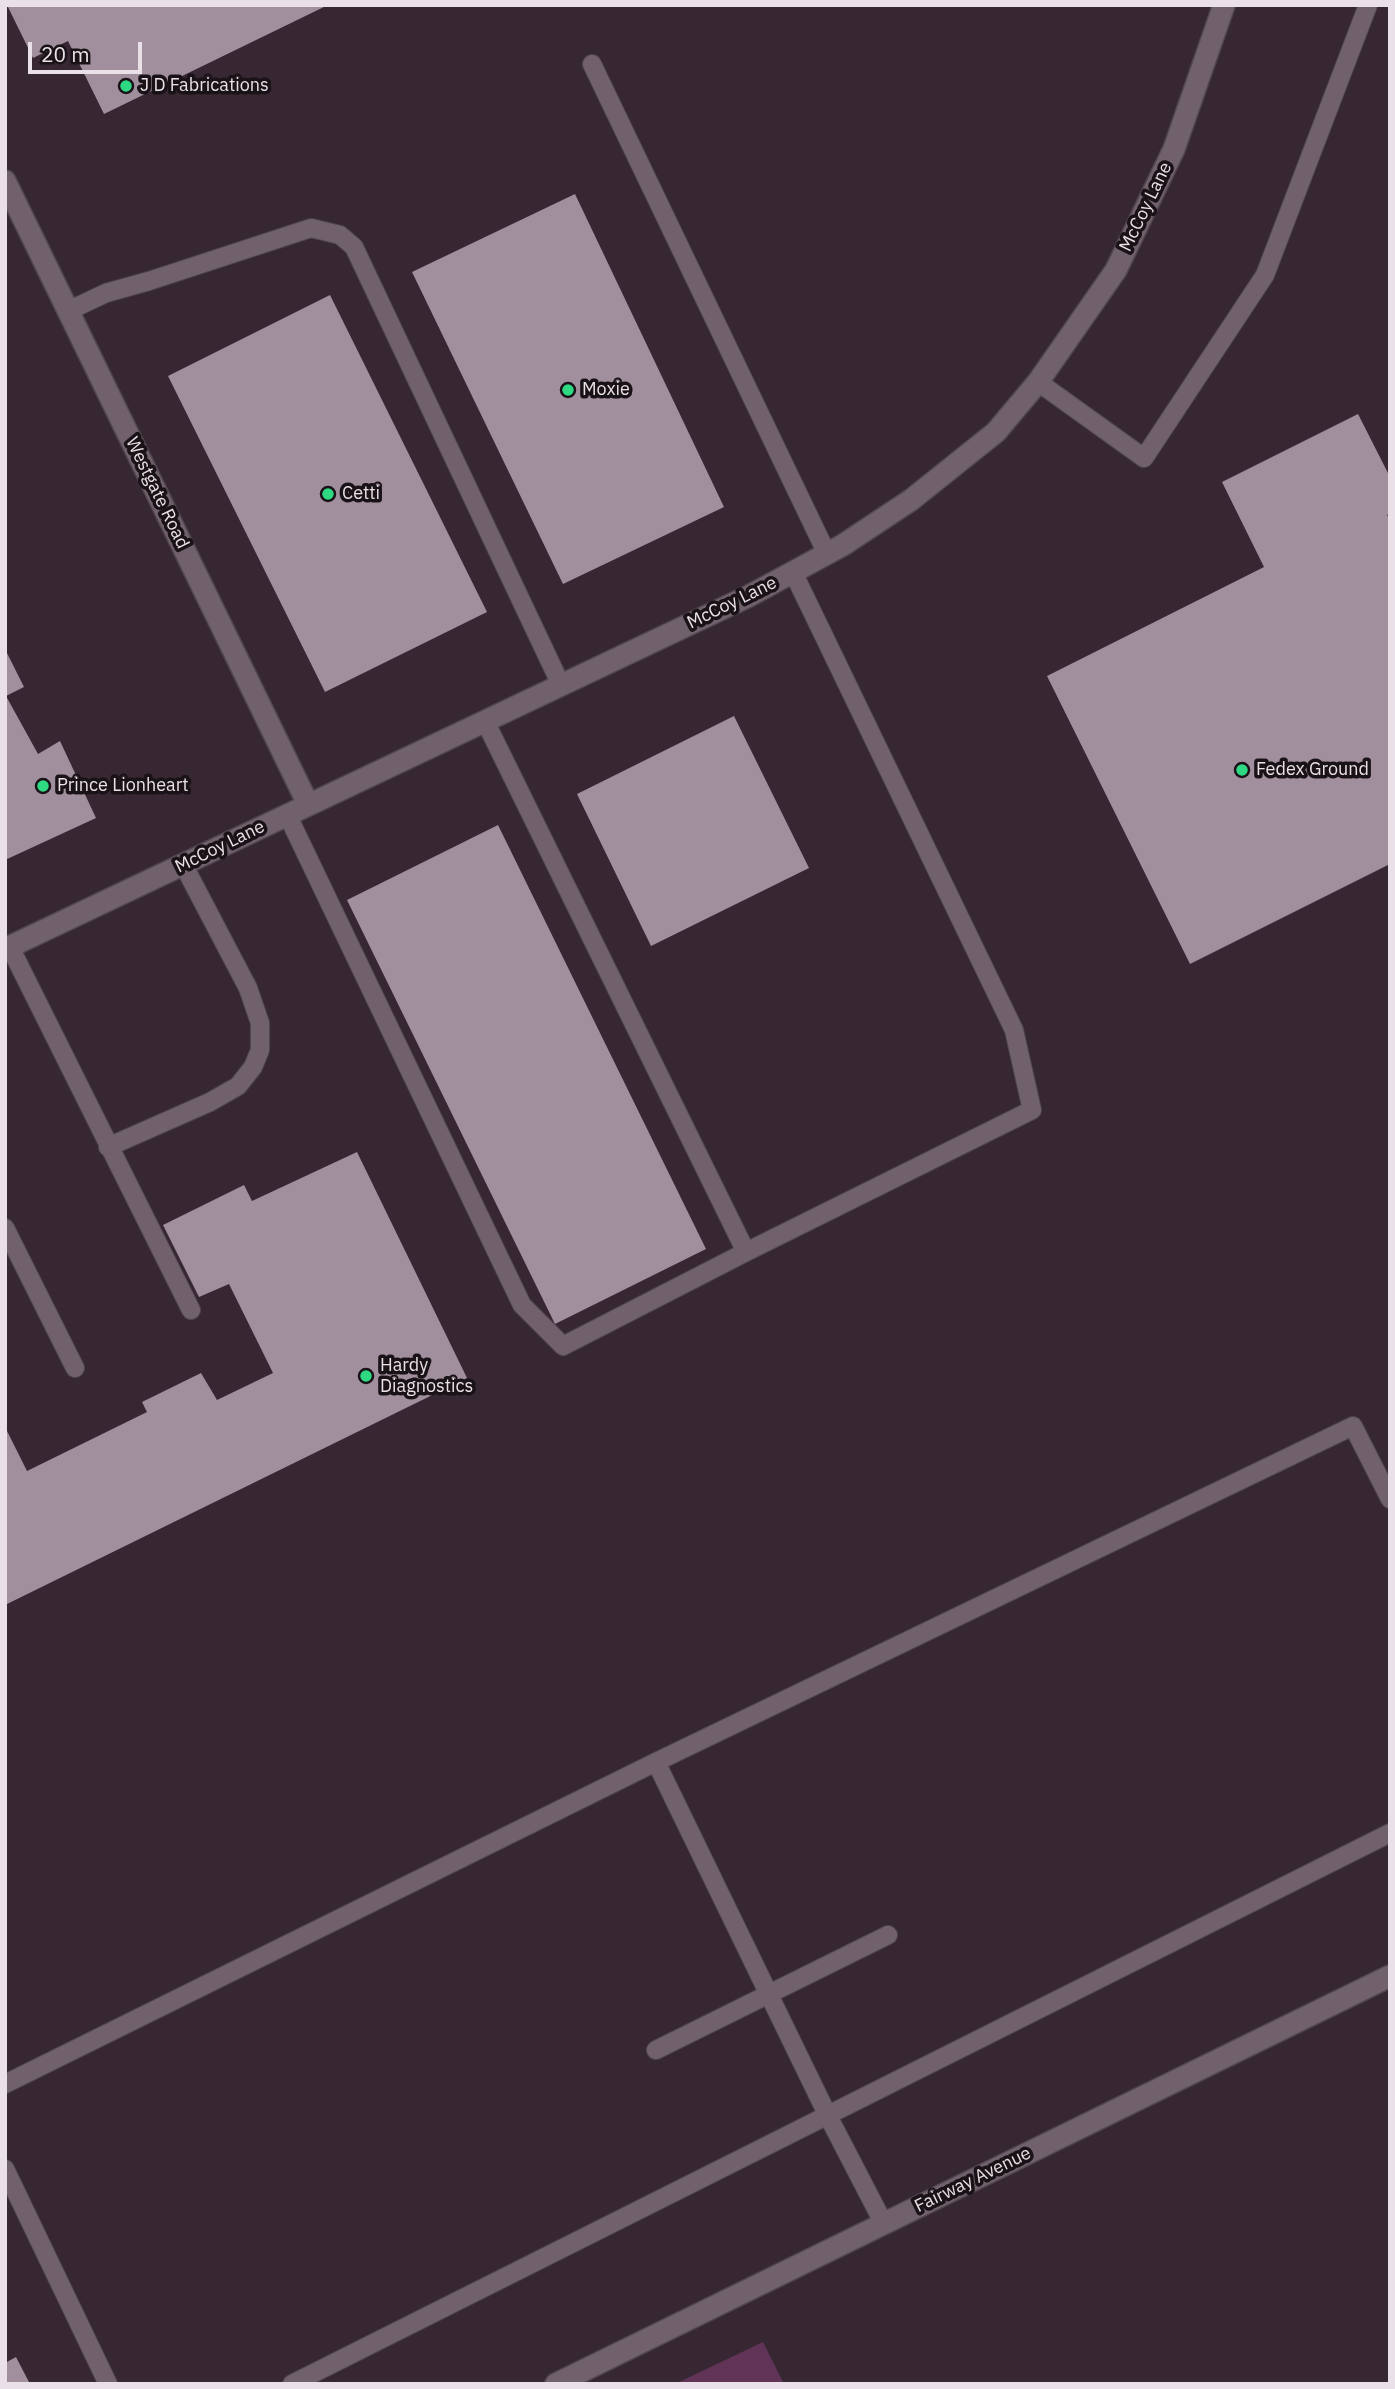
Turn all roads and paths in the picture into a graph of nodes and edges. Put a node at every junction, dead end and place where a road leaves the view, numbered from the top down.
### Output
1 (1224, 5) edge
2 (1368, 5) edge
3 (592, 64) dead end
4 (5, 181) edge
5 (68, 311) junction
6 (1038, 382) junction
7 (827, 554) junction
8 (793, 572) junction
9 (561, 685) junction
10 (485, 721) junction
11 (308, 804) junction
12 (287, 814) junction
13 (183, 864) junction
14 (8, 948) edge
15 (108, 1147) junction
16 (5, 1228) edge
17 (746, 1252) junction
18 (191, 1310) dead end
19 (75, 1368) dead end
20 (1390, 1499) edge
21 (656, 1762) junction
22 (1390, 1833) edge
23 (888, 1935) dead end
24 (1390, 1976) edge
25 (768, 1993) junction
26 (656, 2050) dead end
27 (5, 2084) edge
28 (827, 2114) junction
29 (5, 2169) edge
30 (884, 2224) junction
31 (579, 2379) edge
32 (108, 2384) edge
33 (292, 2384) edge
34 (556, 2384) edge

1 - 6 street, McCoy Lane
2 - 6 lane
3 - 7 lane
4 - 5 street, Westgate Road
5 - 9 lane
5 - 11 street, Westgate Road
6 - 7 street, McCoy Lane
7 - 8 street, McCoy Lane
8 - 9 street, McCoy Lane
8 - 17 lane
9 - 10 street, McCoy Lane
10 - 11 street, McCoy Lane
10 - 17 lane
11 - 12 street, McCoy Lane
12 - 13 street, McCoy Lane
12 - 17 lane
13 - 14 street, McCoy Lane
13 - 15 lane
14 - 15 lane
15 - 18 lane
16 - 19 lane
20 - 21 lane
21 - 25 lane
21 - 27 lane
22 - 28 lane
23 - 25 lane
24 - 30 street, Fairway Avenue
25 - 26 lane
25 - 28 lane
28 - 30 lane
28 - 33 lane
29 - 32 lane
30 - 31 street, Fairway Avenue
31 - 34 street, Fairway Avenue

